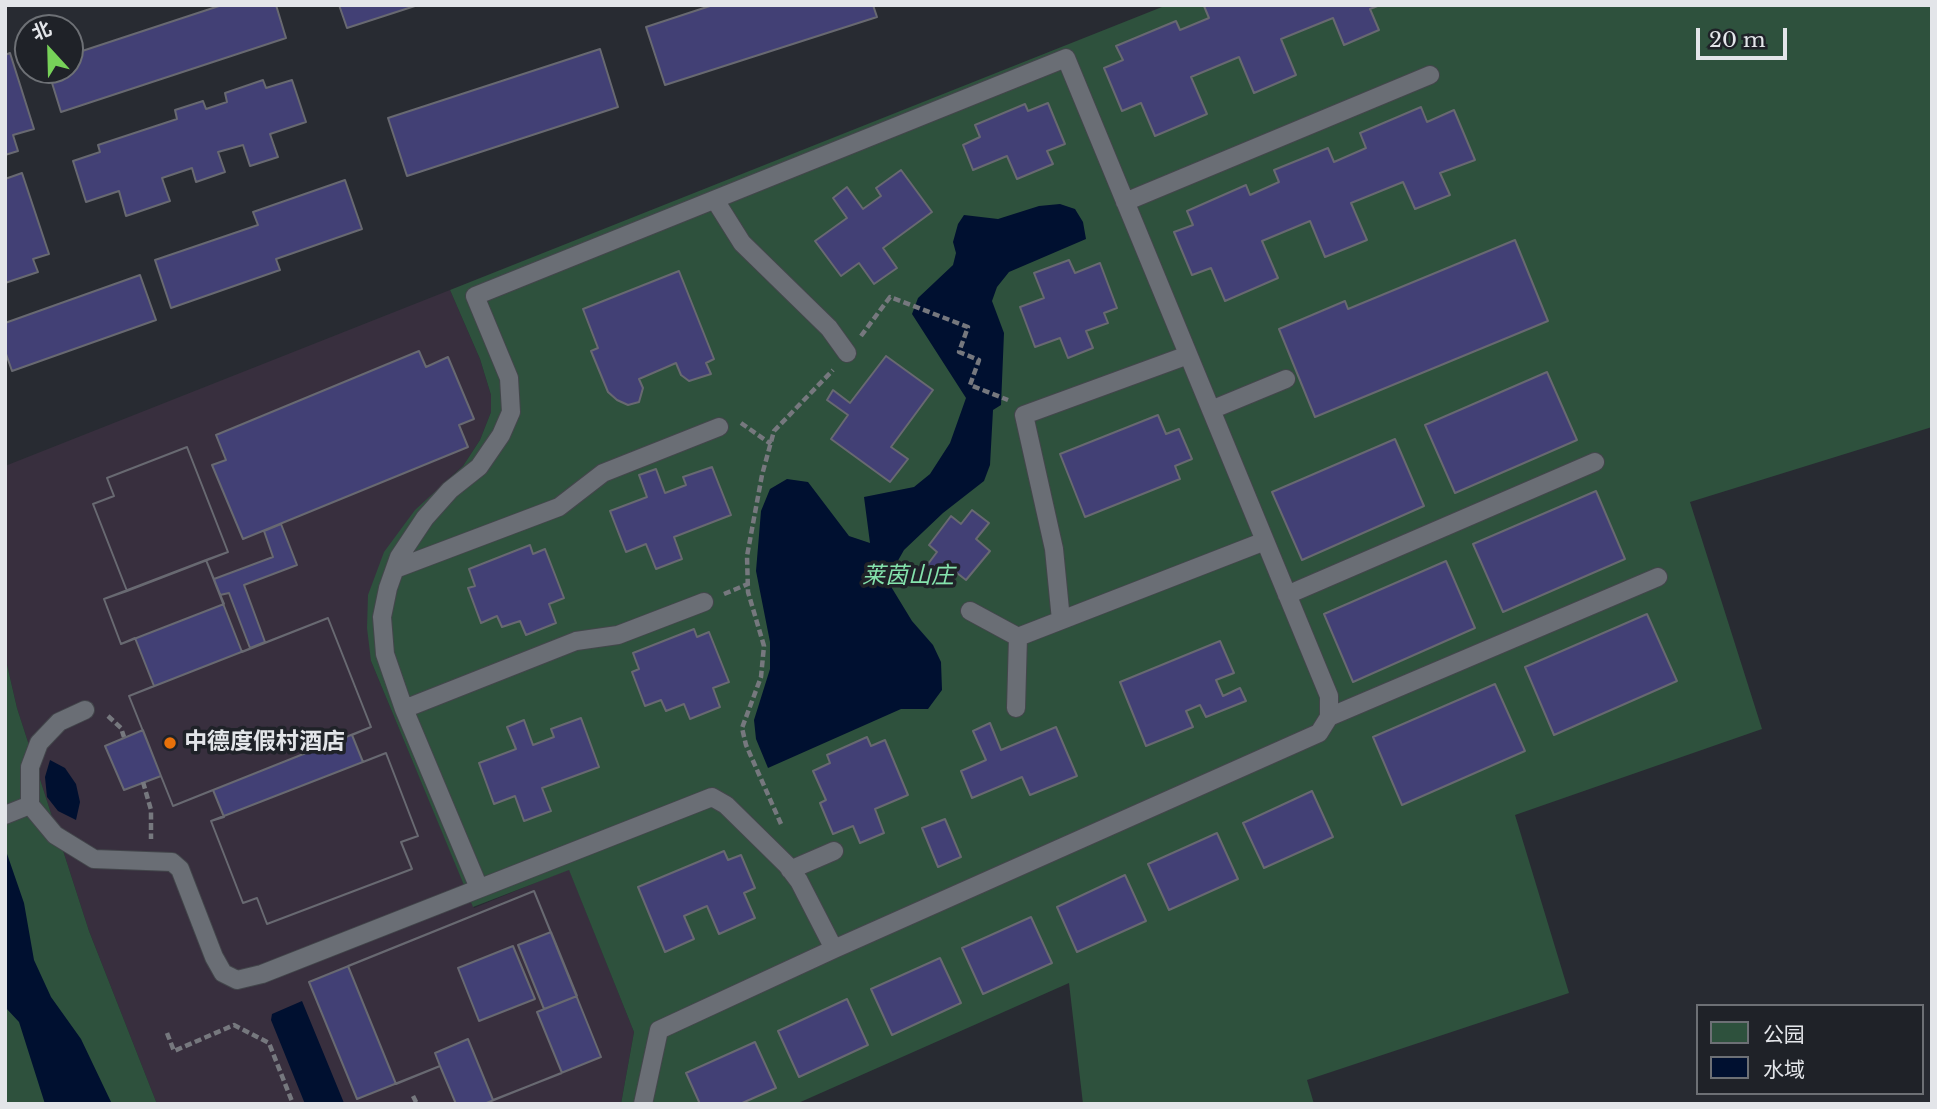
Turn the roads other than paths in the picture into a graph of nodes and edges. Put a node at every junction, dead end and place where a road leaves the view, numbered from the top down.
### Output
1 (1430, 75) dead end
2 (715, 200) junction
3 (1125, 202) junction
4 (848, 353) road end
5 (1188, 355) junction
6 (1286, 379) dead end
7 (1211, 410) junction
8 (719, 427) road end
9 (1595, 462) dead end
10 (1265, 541) junction
11 (395, 569) junction
12 (1658, 577) dead end
13 (1287, 596) junction
14 (704, 602) dead end
15 (970, 611) dead end
16 (1061, 620) junction
17 (1018, 637) junction
18 (1016, 708) dead end
19 (404, 709) junction
20 (85, 710) dead end
21 (1329, 718) junction
22 (30, 805) junction
23 (5, 816) edge
24 (834, 851) dead end
25 (790, 870) junction
26 (479, 888) junction
27 (834, 948) junction
28 (643, 1104) edge

1 - 3 lane
2 - 3 lane
2 - 4 lane
2 - 11 lane
3 - 5 lane
5 - 7 lane
5 - 16 lane
6 - 7 lane
7 - 10 lane
8 - 11 lane
9 - 13 lane
10 - 13 lane
10 - 16 lane
11 - 19 lane
12 - 21 lane
13 - 21 lane
14 - 19 lane
15 - 17 lane
16 - 17 lane
17 - 18 lane
19 - 26 lane
20 - 22 lane
21 - 27 lane
22 - 23 lane
22 - 26 lane
24 - 25 lane
25 - 26 lane
25 - 27 lane
27 - 28 lane

